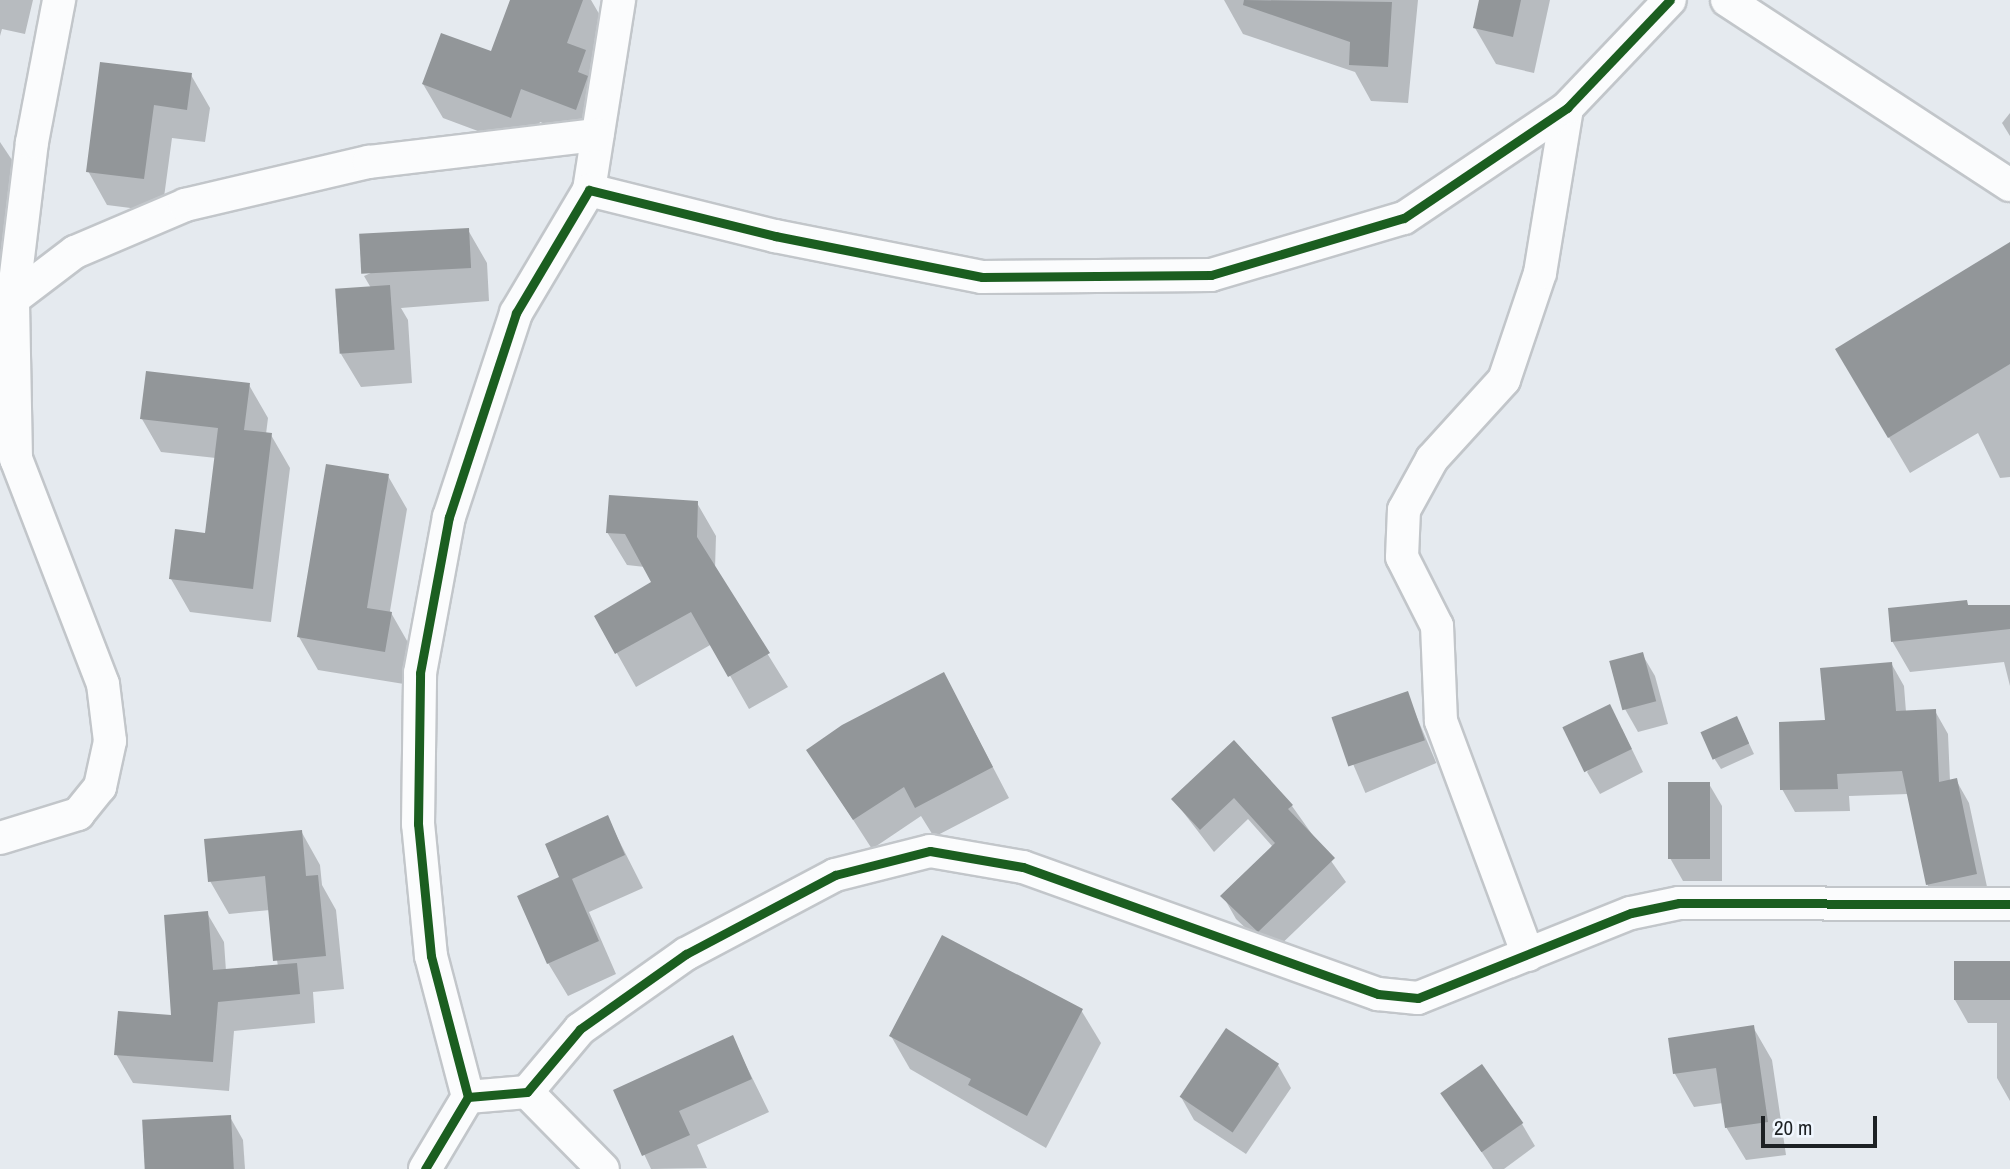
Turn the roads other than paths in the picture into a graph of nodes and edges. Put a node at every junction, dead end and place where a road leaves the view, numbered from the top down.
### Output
1 (59, 0) edge
2 (619, 0) edge
3 (1670, 0) edge
4 (1727, 0) edge
5 (1567, 108) junction
6 (597, 135) junction
7 (2010, 185) edge
8 (589, 190) junction
9 (7, 299) edge
10 (0, 838) edge
11 (2010, 904) edge
12 (1528, 955) junction
13 (527, 1092) junction
14 (468, 1097) junction
15 (425, 1169) edge
16 (603, 1169) edge

1 - 9 street
2 - 6 street
3 - 5 street
4 - 7 street
5 - 8 street
5 - 12 street
6 - 8 street
6 - 9 street
8 - 14 street
9 - 10 street
11 - 12 street
12 - 13 street
13 - 14 street
13 - 16 street
14 - 15 street

